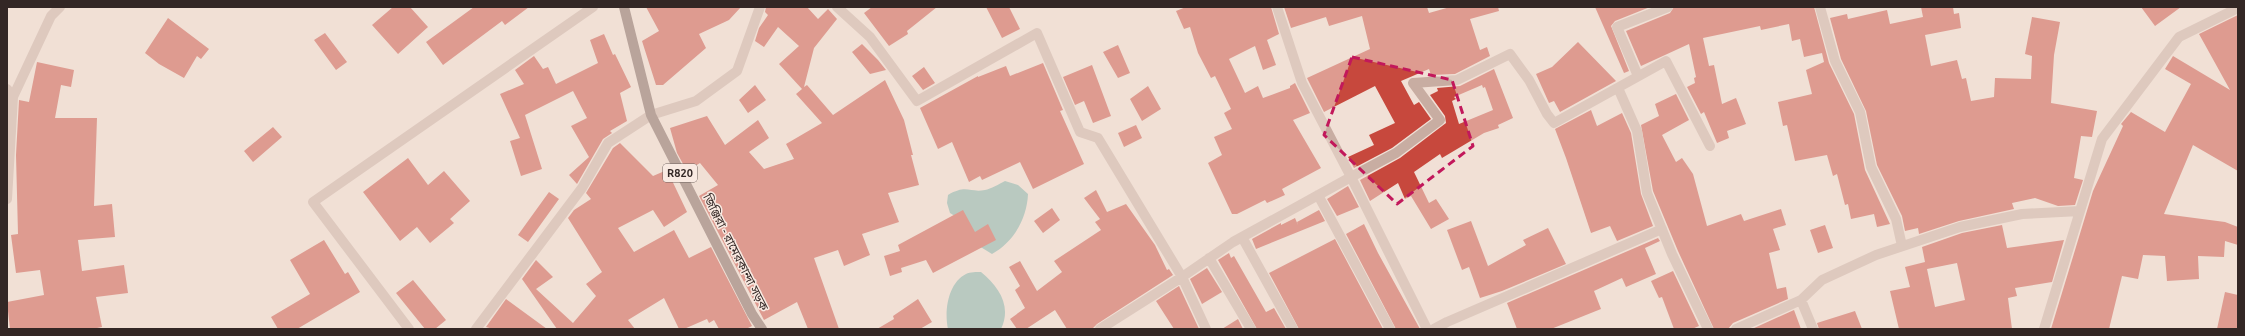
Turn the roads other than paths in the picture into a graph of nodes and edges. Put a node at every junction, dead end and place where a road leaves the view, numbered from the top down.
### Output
1 (60, 7) edge
2 (593, 7) edge
3 (624, 7) edge
4 (837, 7) edge
5 (1277, 7) edge
6 (1668, 7) edge
7 (1820, 7) edge
8 (758, 8) edge
9 (2238, 8) edge
10 (1638, 76) junction
11 (1618, 88) junction
12 (10, 93) edge
13 (651, 115) junction
14 (1710, 146) dead end
15 (1351, 177) junction
16 (1318, 195) junction
17 (7, 199) edge
18 (2080, 211) junction
19 (1662, 229) junction
20 (1242, 237) junction
21 (1902, 246) junction
22 (1209, 258) junction
23 (1182, 277) junction
24 (1801, 300) junction
25 (409, 329) edge
26 (476, 329) edge
27 (762, 329) edge
28 (1100, 329) edge
29 (1206, 329) edge
30 (1251, 329) edge
31 (1293, 329) edge
32 (1390, 329) edge
33 (1427, 329) edge
34 (1434, 329) edge
35 (1708, 329) edge
36 (1736, 329) edge
37 (1813, 329) edge
38 (2044, 329) edge

1 - 12 street
2 - 25 street
3 - 13 main road, জিঞ্জিরা - রামেরকান্দা সড়ক / R820
4 - 23 street
5 - 15 street
6 - 10 street
7 - 21 street
8 - 13 street
9 - 18 street
10 - 11 street
10 - 14 street
11 - 15 street
11 - 19 street
12 - 17 street
13 - 26 street
13 - 27 main road, জিঞ্জিরা - রামেরকান্দা সড়ক / R820
15 - 16 street
15 - 33 street
16 - 20 street
16 - 32 street
18 - 21 street
18 - 38 street
19 - 34 street
19 - 35 street
20 - 22 street
20 - 31 street
21 - 24 street
22 - 23 street
22 - 30 street
23 - 28 street
23 - 29 street
24 - 36 street
24 - 37 street

